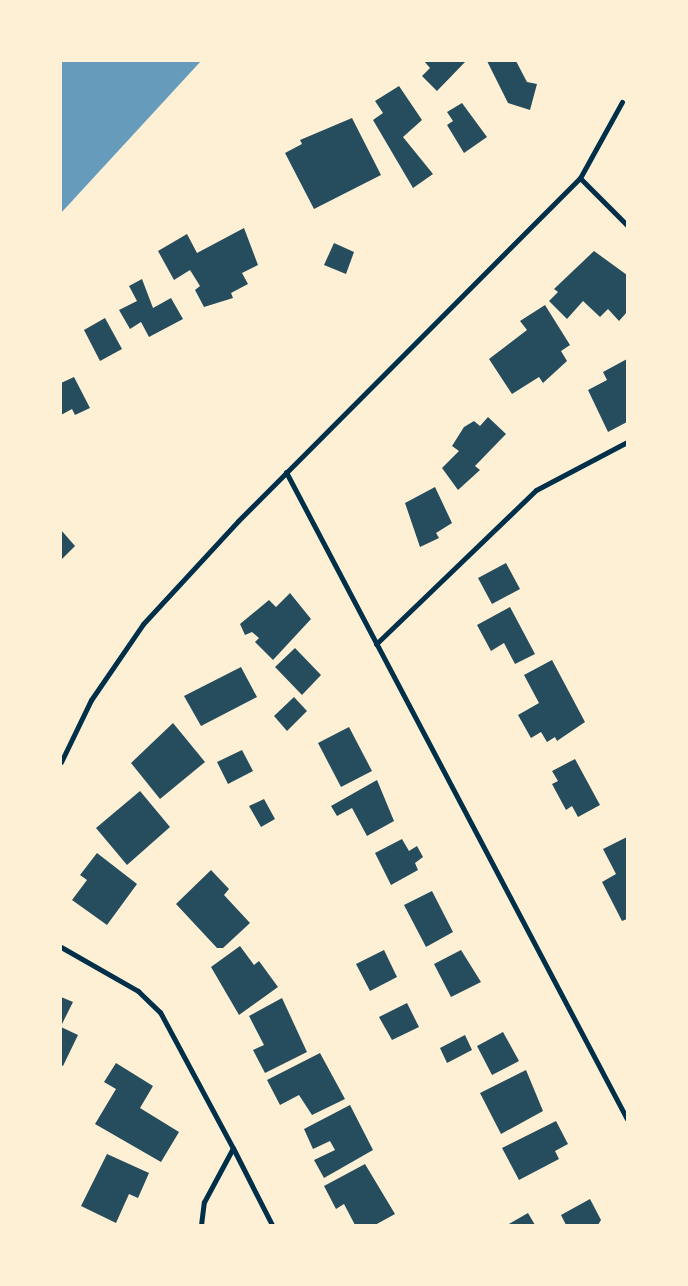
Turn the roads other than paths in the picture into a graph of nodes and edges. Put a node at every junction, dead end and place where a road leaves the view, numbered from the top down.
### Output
1 (622, 102) dead end
2 (580, 178) junction
3 (627, 225) edge
4 (627, 442) edge
5 (286, 472) junction
6 (376, 644) junction
7 (61, 762) edge
8 (61, 947) edge
9 (627, 1119) edge
10 (232, 1148) junction
11 (201, 1225) edge
12 (272, 1225) edge

1 - 2 street
2 - 3 street
2 - 5 street
4 - 6 street
5 - 6 street
5 - 7 street
6 - 9 street
8 - 10 street
10 - 11 street
10 - 12 street

